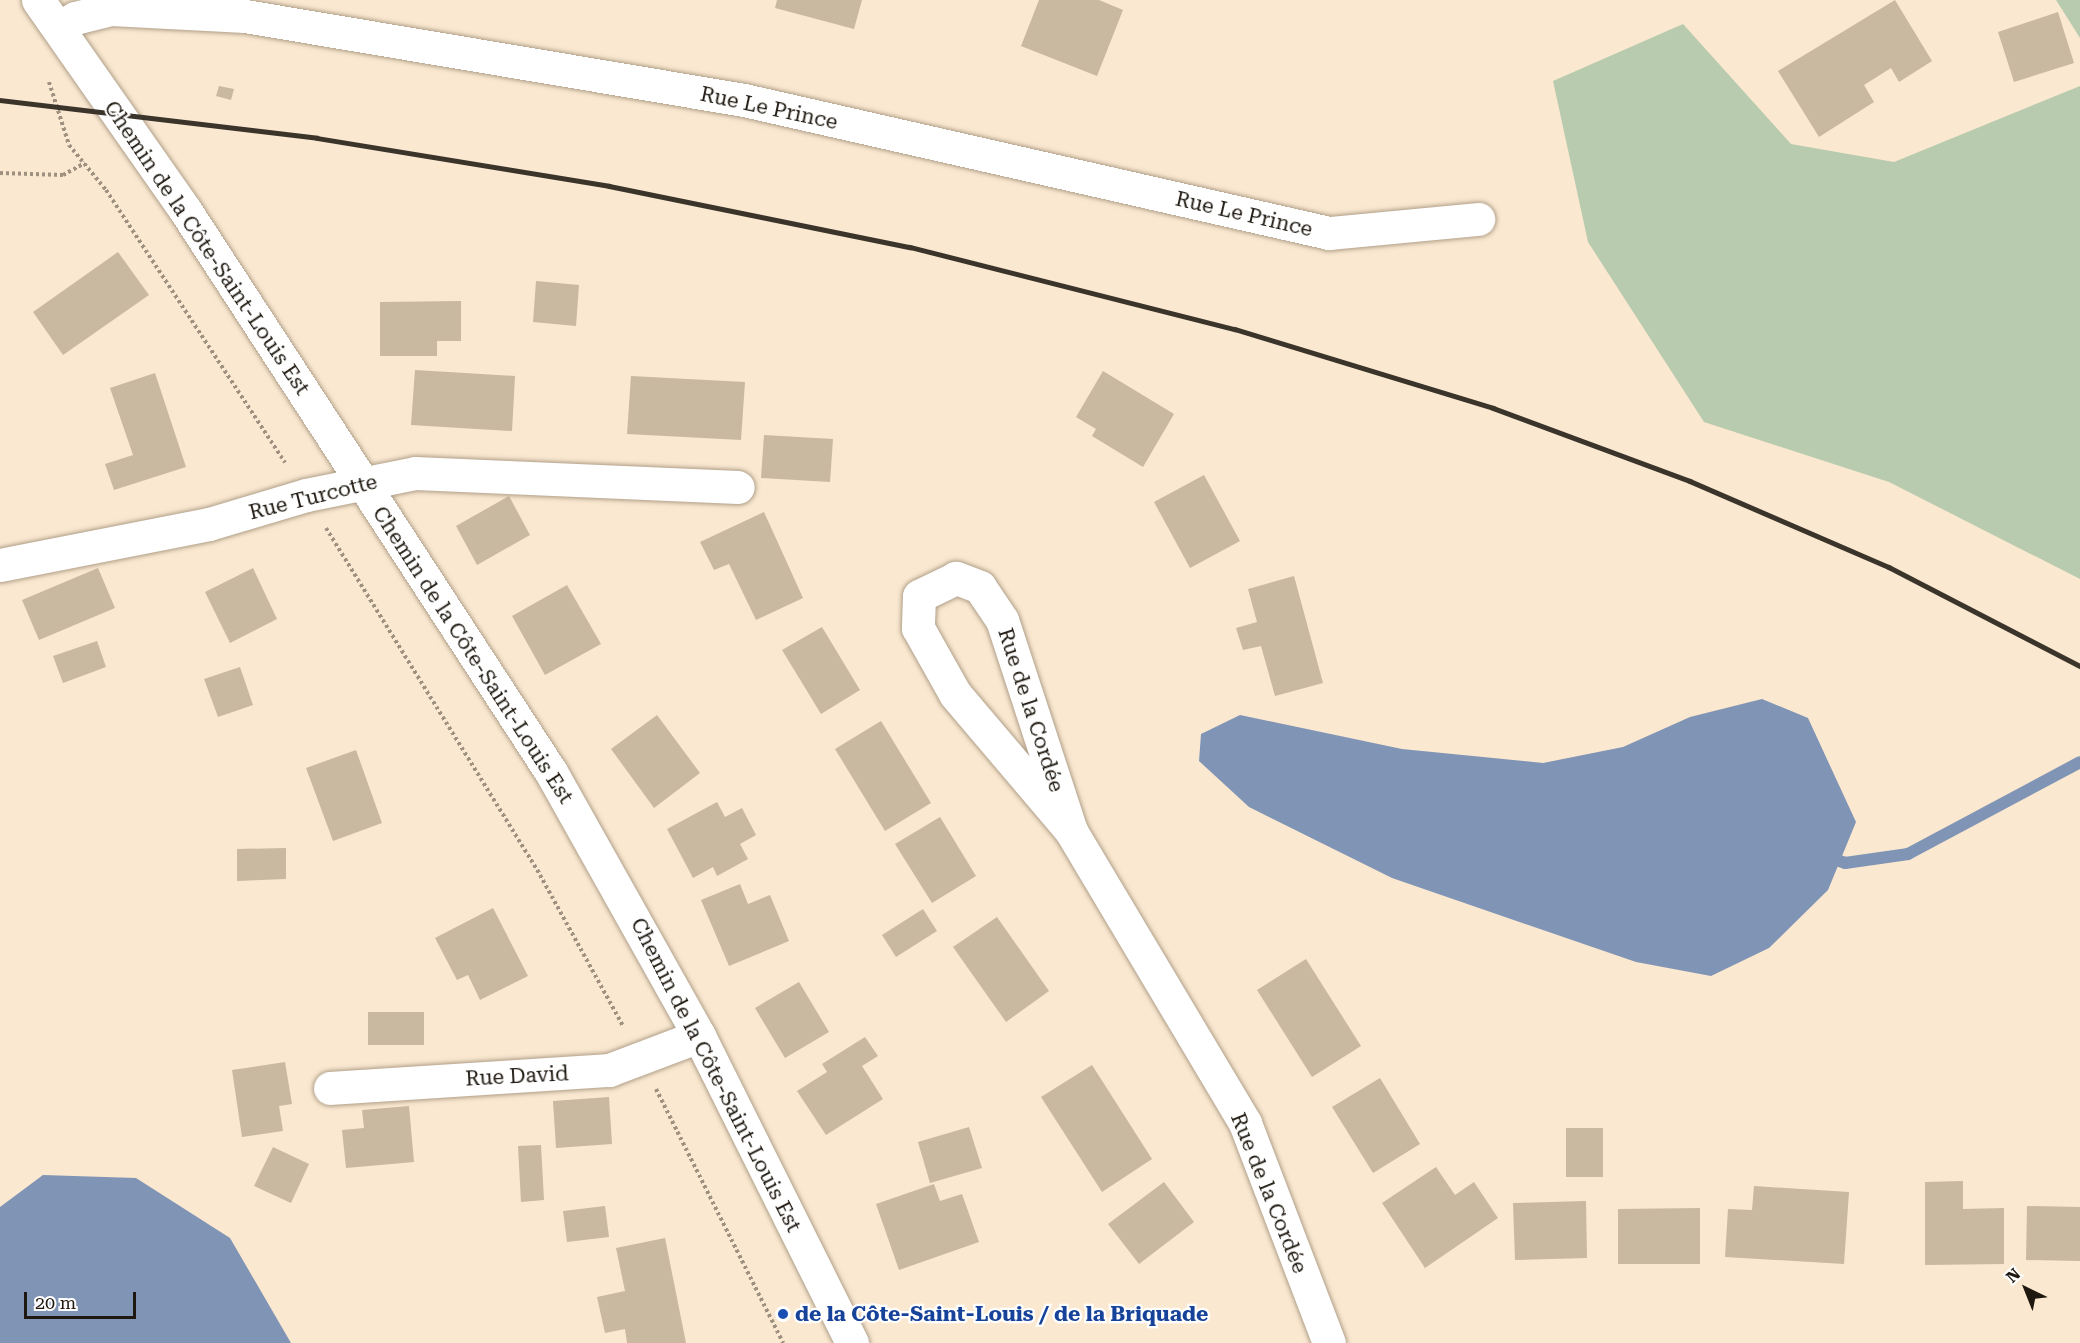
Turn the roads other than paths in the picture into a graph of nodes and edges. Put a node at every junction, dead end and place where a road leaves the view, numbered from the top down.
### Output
1 (38, 0) edge
2 (59, 28) junction
3 (1478, 219) dead end
4 (362, 483) junction
5 (738, 487) dead end
6 (0, 564) edge
7 (1071, 831) junction
8 (699, 1036) junction
9 (330, 1088) dead end
10 (852, 1343) edge
11 (1329, 1343) edge

1 - 2 street, Chemin de la Côte-Saint-Louis Est
2 - 3 street, Rue Le Prince
2 - 4 street, Chemin de la Côte-Saint-Louis Est
4 - 5 street, Rue Turcotte
4 - 6 street, Rue Turcotte
4 - 8 street, Chemin de la Côte-Saint-Louis Est
7 - 7 street, Rue de la Cordée
7 - 11 street, Rue de la Cordée
8 - 9 street, Rue David
8 - 10 street, Chemin de la Côte-Saint-Louis Est

